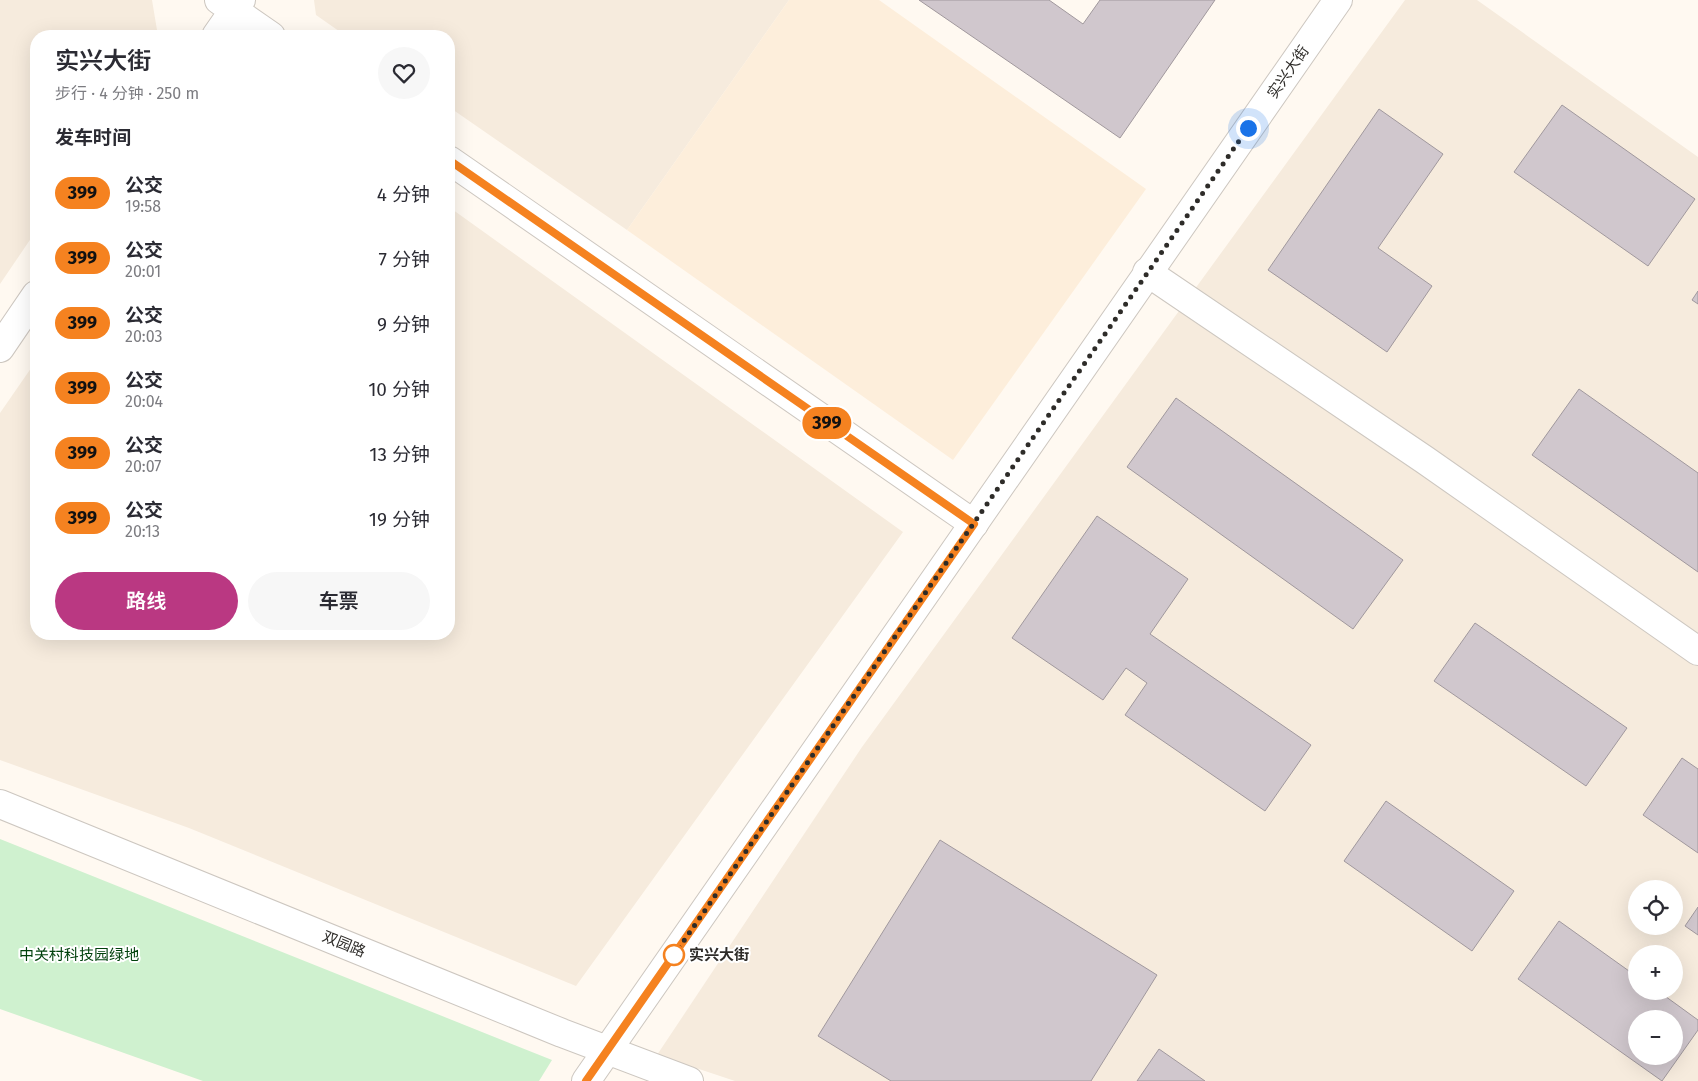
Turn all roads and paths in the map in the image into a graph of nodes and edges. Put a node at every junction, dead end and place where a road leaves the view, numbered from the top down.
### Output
1 (1338, 0) edge
2 (232, 3) edge
3 (219, 30) edge
4 (264, 30) edge
5 (455, 164) edge
6 (1147, 272) junction
7 (30, 305) edge
8 (0, 348) edge
9 (974, 524) junction
10 (1698, 651) edge
11 (0, 804) edge
12 (608, 1050) junction
13 (586, 1081) edge
14 (689, 1081) edge

1 - 6 street, 实兴大街
2 - 3 street
2 - 4 street
5 - 9 street
6 - 9 street, 实兴大街
6 - 10 street
7 - 8 street
9 - 12 street, 实兴大街
11 - 12 street, 双园路
12 - 13 street, 实兴大街
12 - 14 street, 双园路

